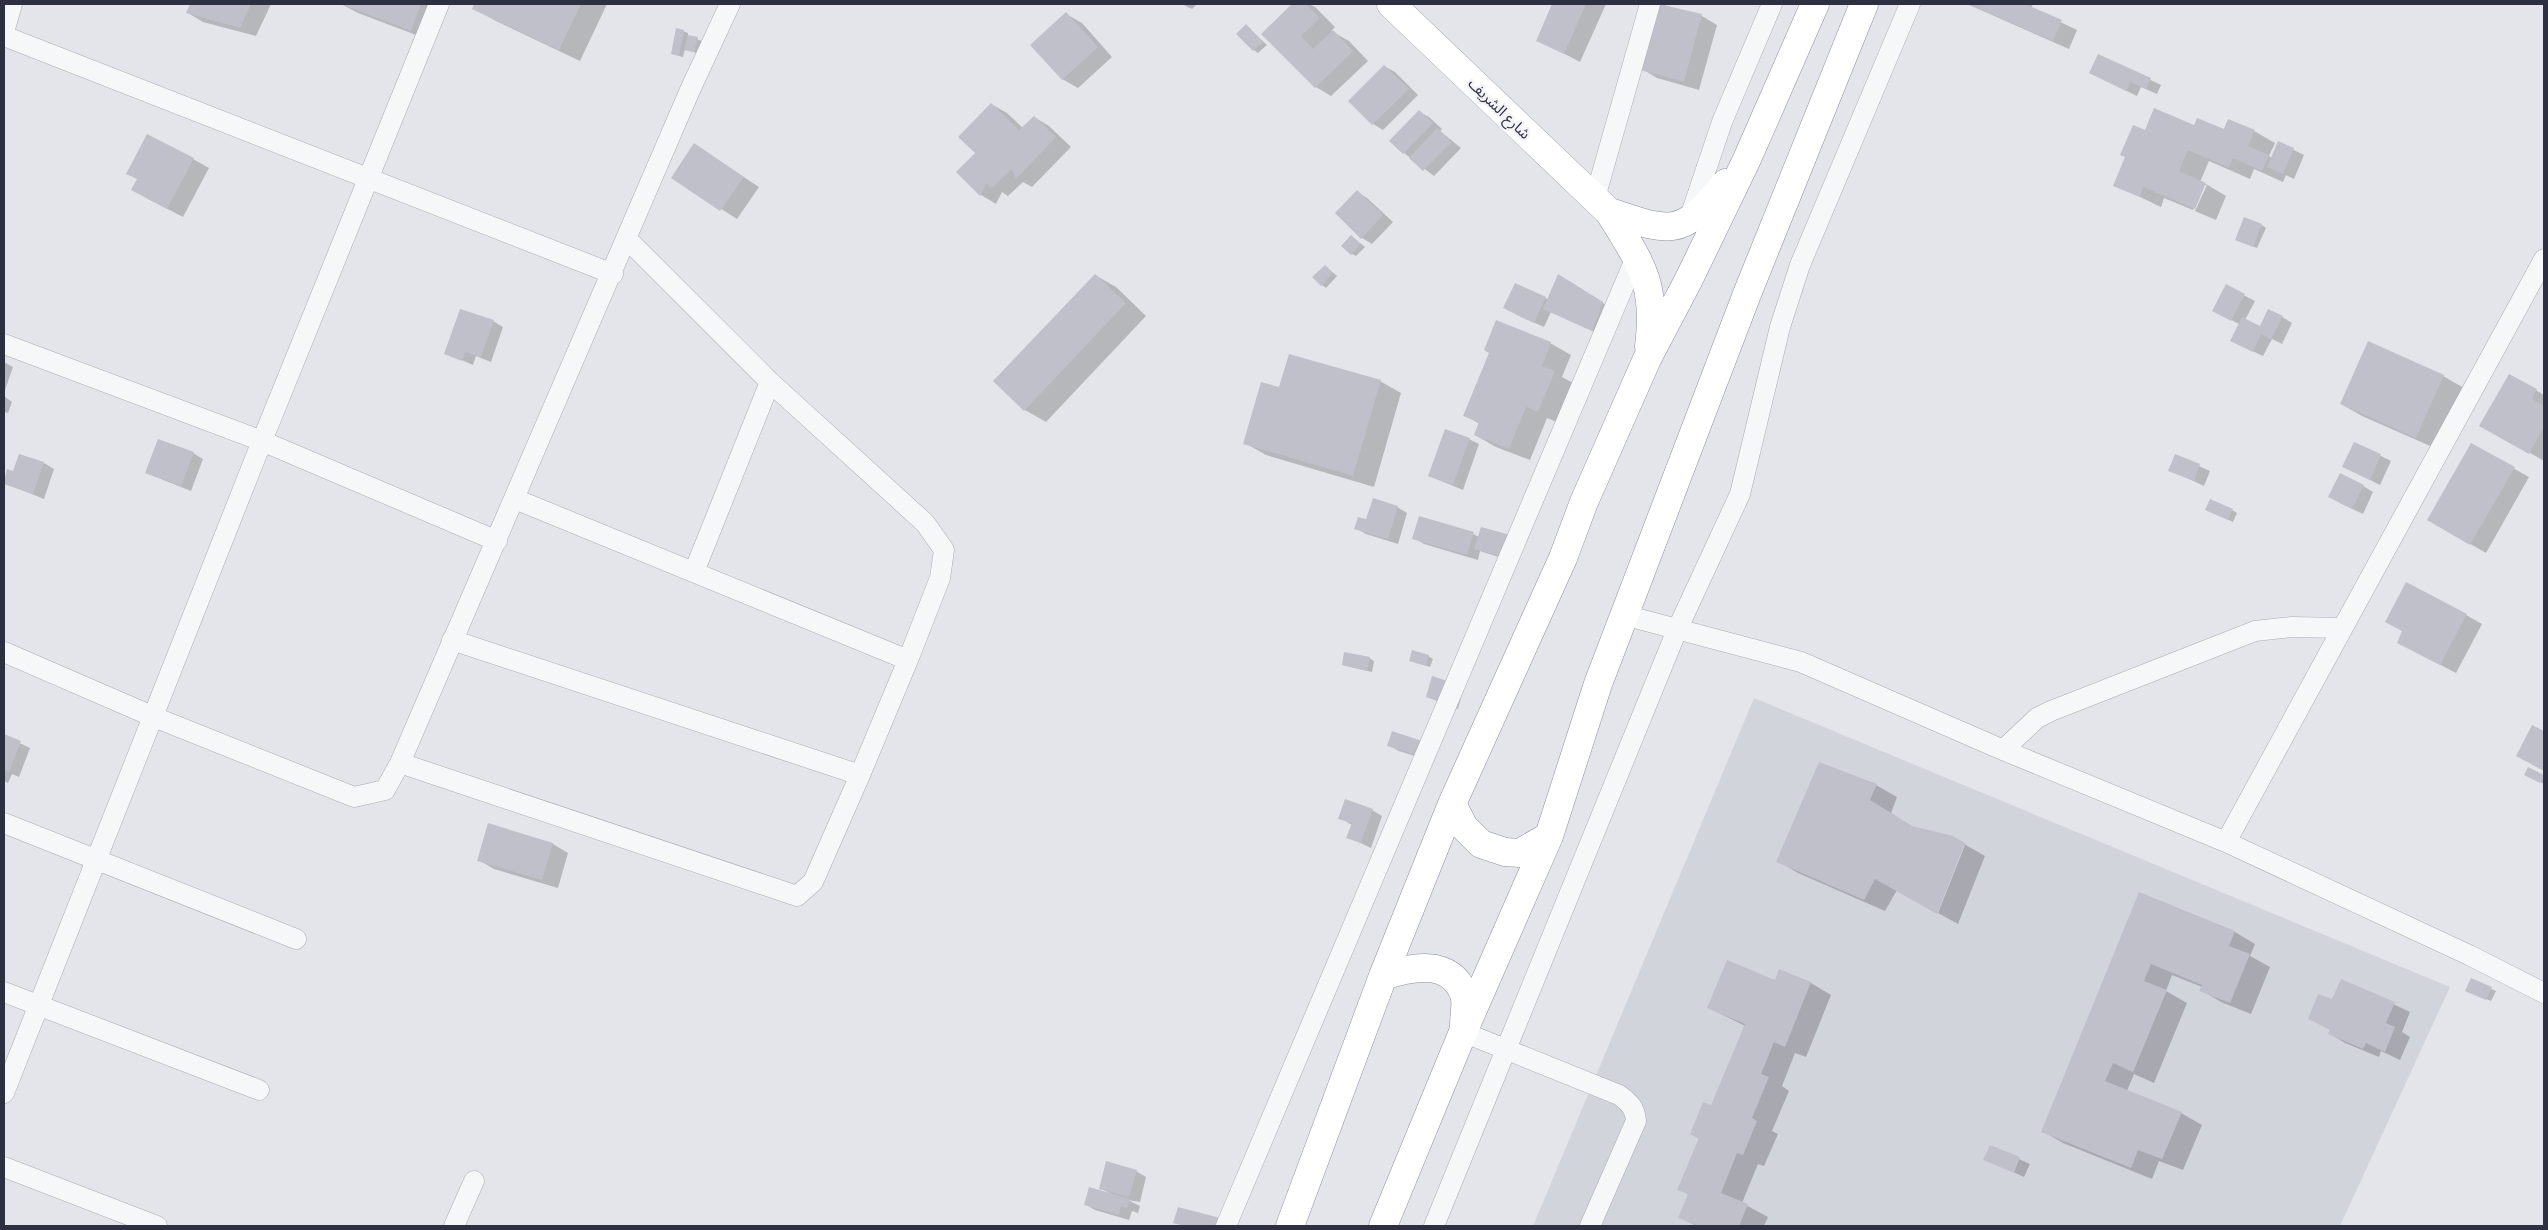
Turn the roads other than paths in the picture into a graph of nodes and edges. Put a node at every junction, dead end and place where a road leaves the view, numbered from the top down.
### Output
1 (12, 4) edge
2 (439, 4) edge
3 (730, 4) edge
4 (1391, 4) edge
5 (1650, 4) edge
6 (1772, 4) edge
7 (1815, 4) edge
8 (1864, 4) edge
9 (1910, 4) edge
10 (4, 32) edge
11 (4, 36) edge
12 (1746, 159) junction
13 (369, 179) junction
14 (1602, 205) junction
15 (1688, 220) junction
16 (627, 239) junction
17 (1636, 257) junction
18 (2544, 259) edge
19 (613, 274) junction
20 (4, 344) edge
21 (1647, 359) junction
22 (770, 382) junction
23 (262, 441) junction
24 (515, 499) junction
25 (497, 541) junction
26 (694, 572) junction
27 (1624, 615) junction
28 (2342, 628) junction
29 (1677, 630) junction
30 (452, 640) junction
31 (4, 652) edge
32 (908, 660) junction
33 (154, 717) junction
34 (2003, 750) junction
35 (400, 763) junction
36 (860, 775) junction
37 (1452, 804) junction
38 (4, 823) edge
39 (1549, 836) junction
40 (2226, 842) junction
41 (97, 860) junction
42 (296, 939) dead end
43 (1382, 976) junction
44 (4, 992) edge
45 (2544, 993) edge
46 (38, 1006) junction
47 (1463, 1032) junction
48 (1507, 1050) junction
49 (259, 1090) dead end
50 (4, 1092) edge
51 (4, 1166) edge
52 (474, 1181) dead end
53 (157, 1226) edge
54 (454, 1226) edge
55 (1226, 1226) edge
56 (1290, 1226) edge
57 (1383, 1226) edge
58 (1434, 1226) edge
59 (1590, 1226) edge

1 - 10 street
2 - 13 street
3 - 16 street
4 - 14 main road, شارع الشريف
5 - 14 street
6 - 15 street
7 - 12 main road
8 - 27 main road
9 - 29 street
11 - 13 street
12 - 15 main road
12 - 21 main road
13 - 19 street
13 - 23 street
14 - 15 main road
14 - 17 main road
16 - 19 street
16 - 22 street
17 - 21 main road
17 - 55 street
18 - 28 street
19 - 24 street
20 - 23 street
21 - 37 main road
22 - 26 street
22 - 32 street
23 - 25 street
23 - 33 street
24 - 25 street
24 - 26 street
25 - 30 street
26 - 32 street
27 - 29 street
27 - 39 main road
28 - 34 street
28 - 40 street
29 - 34 street
29 - 48 street
30 - 35 street
30 - 36 street
31 - 33 street
32 - 36 street
33 - 35 street
33 - 41 street
34 - 40 street
35 - 36 street
37 - 39 main road
37 - 43 main road
38 - 41 street
39 - 47 main road
40 - 45 street
41 - 42 street
41 - 46 street
43 - 47 main road
43 - 56 main road
44 - 46 street
46 - 49 street
46 - 50 street
47 - 48 street
47 - 57 main road
48 - 58 street
48 - 59 street
51 - 53 street
52 - 54 street

